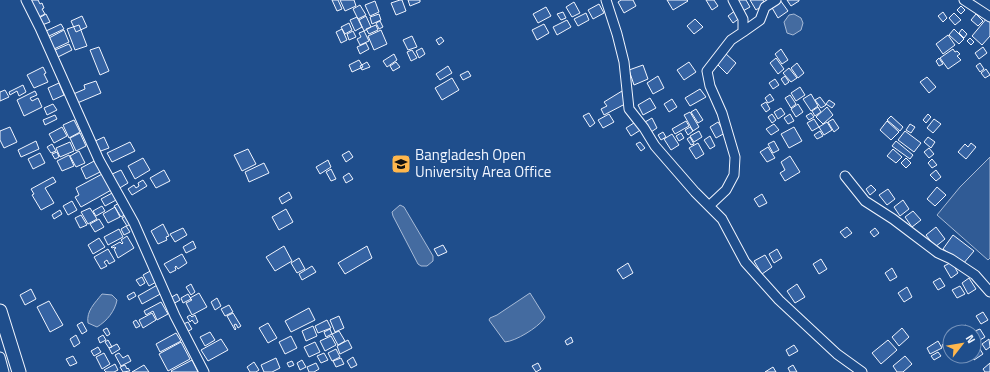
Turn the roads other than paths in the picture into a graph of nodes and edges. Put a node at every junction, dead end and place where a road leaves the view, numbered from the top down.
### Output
1 (26, 0) edge
2 (606, 0) edge
3 (733, 0) edge
4 (776, 0) edge
5 (964, 0) edge
6 (990, 17) edge
7 (743, 32) junction
8 (845, 176) dead end
9 (709, 206) junction
10 (990, 292) edge
11 (0, 311) edge
12 (0, 357) edge
13 (4, 372) edge
14 (19, 372) edge
15 (204, 372) edge
16 (862, 372) edge

1 - 15 street
2 - 9 street
3 - 7 street
4 - 7 street
5 - 6 street
7 - 9 street
8 - 10 street
9 - 16 street
11 - 14 highway
12 - 13 street

